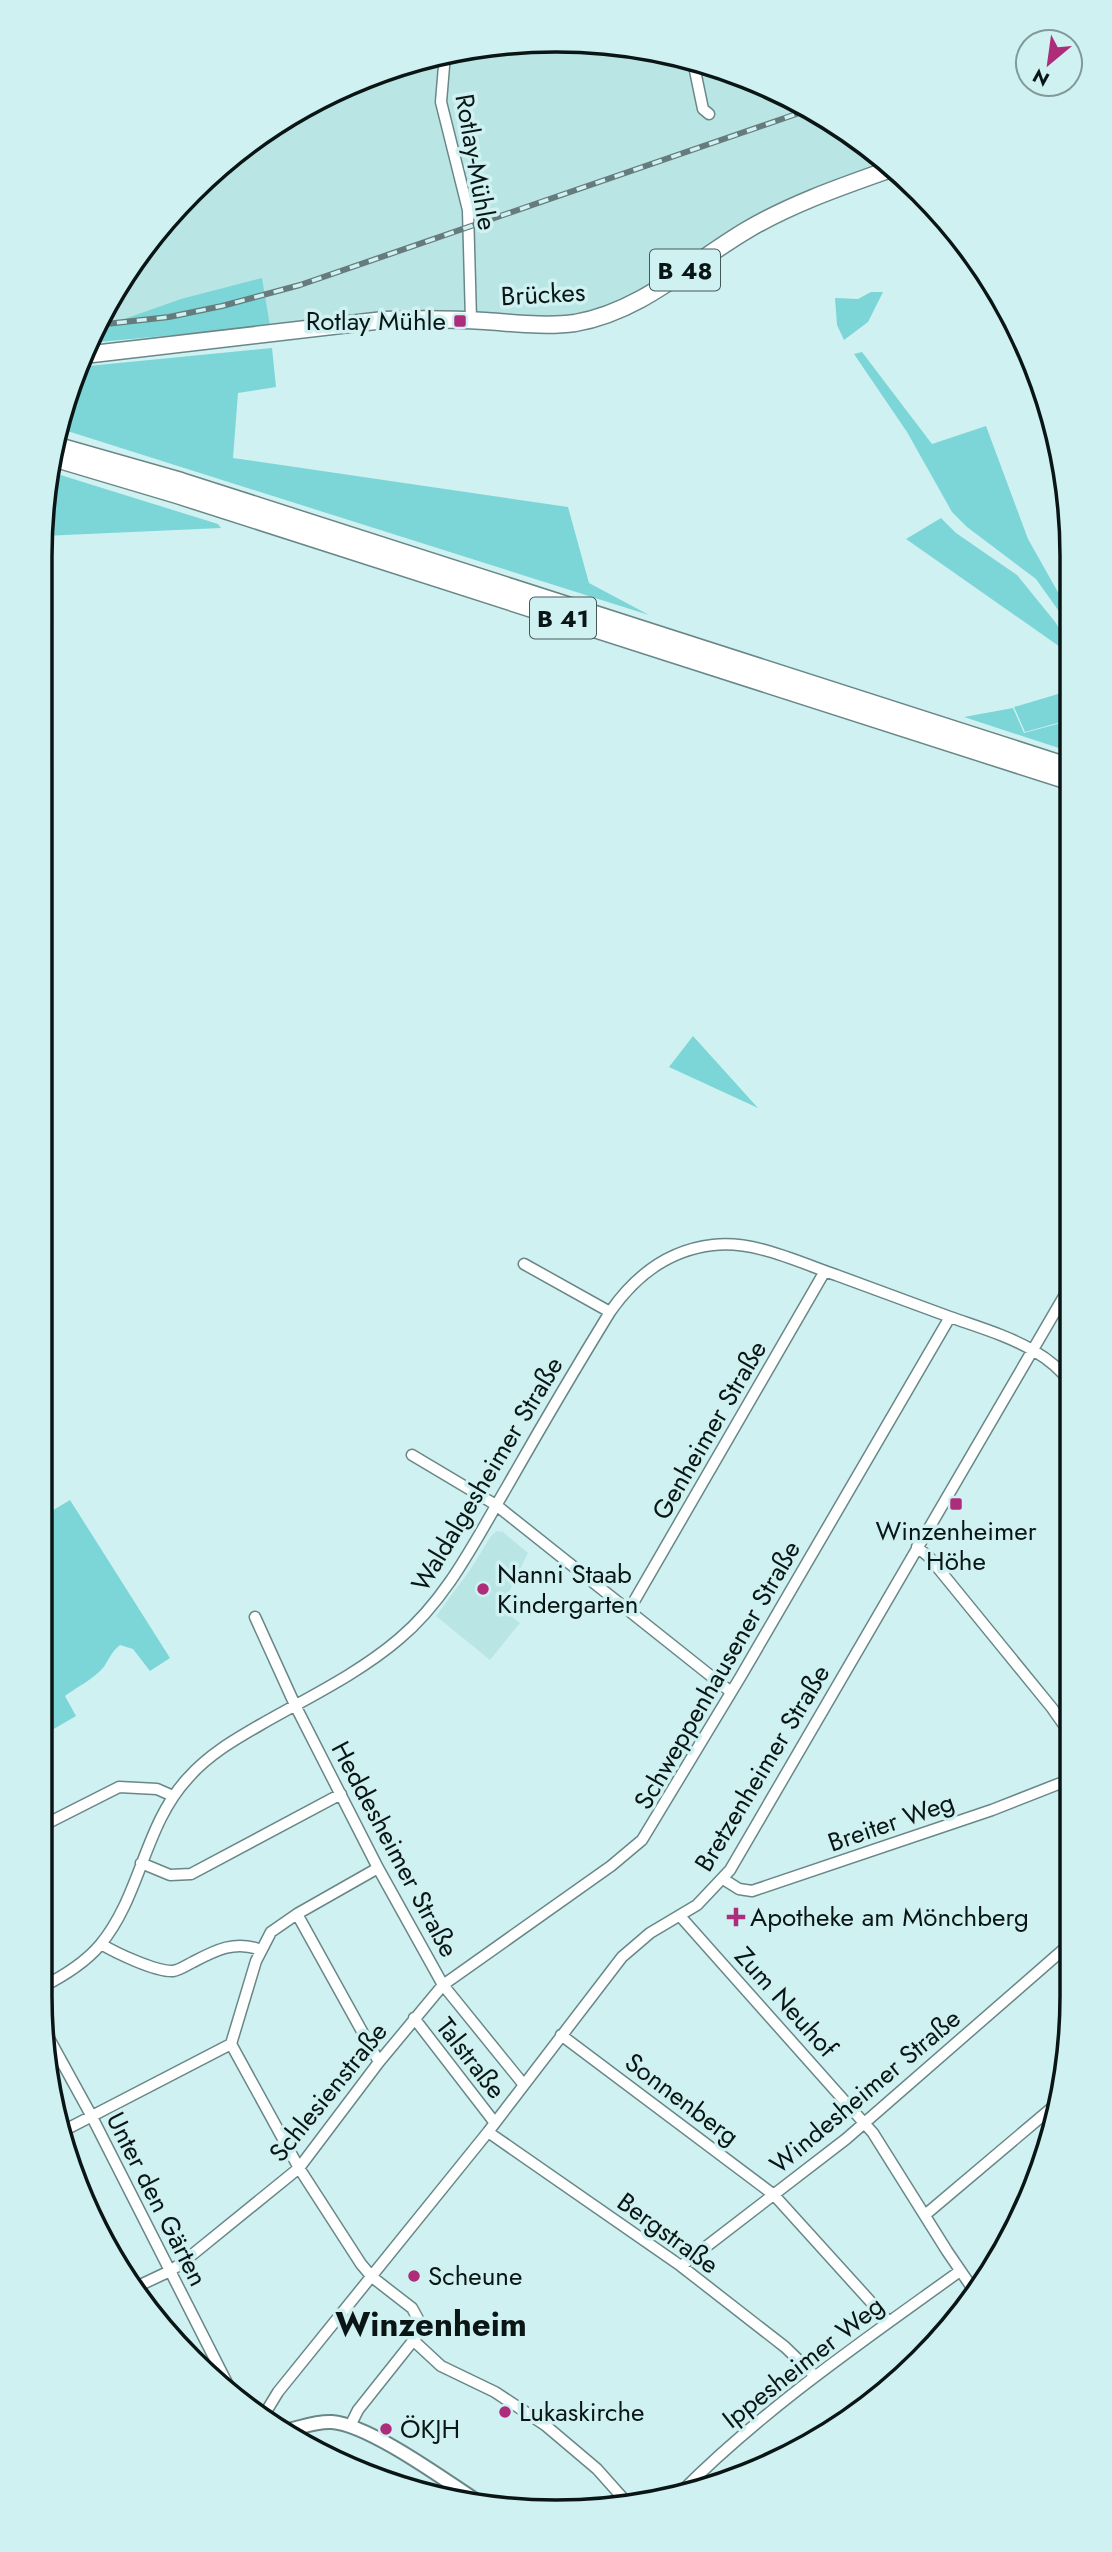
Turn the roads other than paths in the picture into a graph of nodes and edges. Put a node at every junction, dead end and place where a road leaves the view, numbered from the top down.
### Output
1 (444, 65) edge
2 (695, 73) edge
3 (709, 114) dead end
4 (882, 172) edge
5 (471, 320) junction
6 (95, 354) edge
7 (65, 448) edge
8 (62, 461) edge
9 (1060, 763) edge
10 (1060, 778) edge
11 (524, 1264) dead end
12 (825, 1271) junction
13 (1060, 1303) edge
14 (610, 1312) junction
15 (950, 1317) junction
16 (1033, 1350) junction
17 (1060, 1369) edge
18 (412, 1455) dead end
19 (496, 1506) junction
20 (917, 1547) junction
21 (629, 1610) junction
22 (255, 1617) dead end
23 (731, 1692) junction
24 (295, 1705) junction
25 (1060, 1719) edge
26 (1060, 1783) edge
27 (341, 1794) junction
28 (173, 1796) junction
29 (52, 1820) edge
30 (141, 1863) junction
31 (379, 1868) junction
32 (723, 1879) junction
33 (297, 1914) junction
34 (680, 1916) junction
35 (101, 1944) junction
36 (261, 1950) junction
37 (1060, 1952) edge
38 (52, 1981) edge
39 (443, 1984) junction
40 (414, 2018) junction
41 (561, 2035) junction
42 (231, 2044) junction
43 (56, 2051) edge
44 (379, 2062) junction
45 (524, 2085) junction
46 (1045, 2113) edge
47 (92, 2115) junction
48 (865, 2122) junction
49 (70, 2127) edge
50 (492, 2127) junction
51 (299, 2168) junction
52 (774, 2194) junction
53 (925, 2215) junction
54 (681, 2266) junction
55 (960, 2271) junction
56 (170, 2272) junction
57 (372, 2277) junction
58 (143, 2284) edge
59 (969, 2284) edge
60 (889, 2322) junction
61 (414, 2342) junction
62 (222, 2373) edge
63 (815, 2376) junction
64 (267, 2409) edge
65 (350, 2426) junction
66 (297, 2428) edge
67 (694, 2480) edge
68 (460, 2490) edge
69 (620, 2495) edge

1 - 5 street, Rotlay-Mühle
2 - 3 street
4 - 5 main road, Brückes / B 48
5 - 6 main road, Brückes / B 48
7 - 9 main road, B 41
8 - 10 main road, B 41
11 - 14 street
12 - 14 street, Waldalgesheimer Straße
12 - 15 street, Waldalgesheimer Straße
12 - 21 street, Genheimer Straße
13 - 16 street, Bretzenheimer Straße
14 - 19 street, Waldalgesheimer Straße
15 - 16 street, Waldalgesheimer Straße
15 - 23 street, Schweppenhausener Straße
16 - 17 street, Waldalgesheimer Straße
16 - 20 street, Bretzenheimer Straße
18 - 19 street
19 - 21 street
19 - 24 street, Waldalgesheimer Straße
20 - 25 street
20 - 32 street, Bretzenheimer Straße
21 - 23 street
22 - 24 street, Heddesheimer Straße
23 - 39 street, Schweppenhausener Straße
24 - 27 street, Heddesheimer Straße
24 - 28 street, Waldalgesheimer Straße
26 - 32 street, Breiter Weg
27 - 30 street
27 - 31 street, Heddesheimer Straße
28 - 29 street
28 - 30 street, Waldalgesheimer Straße
30 - 35 street, Waldalgesheimer Straße
31 - 33 street
31 - 39 street, Heddesheimer Straße
32 - 34 street, Bretzenheimer Straße
33 - 36 street
33 - 44 street
34 - 41 street, Bretzenheimer Straße
34 - 48 street, Zum Neuhof
35 - 36 street
35 - 38 street, Waldalgesheimer Straße
36 - 42 street
37 - 48 street, Windesheimer Straße
39 - 40 street, Schlesienstraße
39 - 45 street, Heddesheimer Straße
40 - 44 street, Schlesienstraße
40 - 50 street, Talstraße
41 - 45 street, Bretzenheimer Straße
41 - 52 street, Sonnenberg
42 - 47 street
42 - 51 street
43 - 47 street, Unter den Gärten
44 - 51 street, Schlesienstraße
45 - 50 street, Bretzenheimer Straße
46 - 53 street
47 - 49 street
47 - 56 street, Unter den Gärten
48 - 52 street, Windesheimer Straße
48 - 53 street, Zum Neuhof
50 - 54 street, Bergstraße
50 - 57 street, Bretzenheimer Straße
51 - 56 street, Schlesienstraße
51 - 57 street
52 - 54 street, Windesheimer Straße
52 - 60 street, Sonnenberg
53 - 55 street, Zum Neuhof
54 - 63 street, Bergstraße
55 - 59 street, Zum Neuhof
55 - 60 street, Ippesheimer Weg
56 - 58 street, Schlesienstraße
56 - 62 street, Unter den Gärten
57 - 61 street
57 - 64 street, Bretzenheimer Straße
60 - 63 street, Ippesheimer Weg
61 - 65 street
61 - 69 street
63 - 67 street, Ippesheimer Weg
65 - 66 street
65 - 68 street

